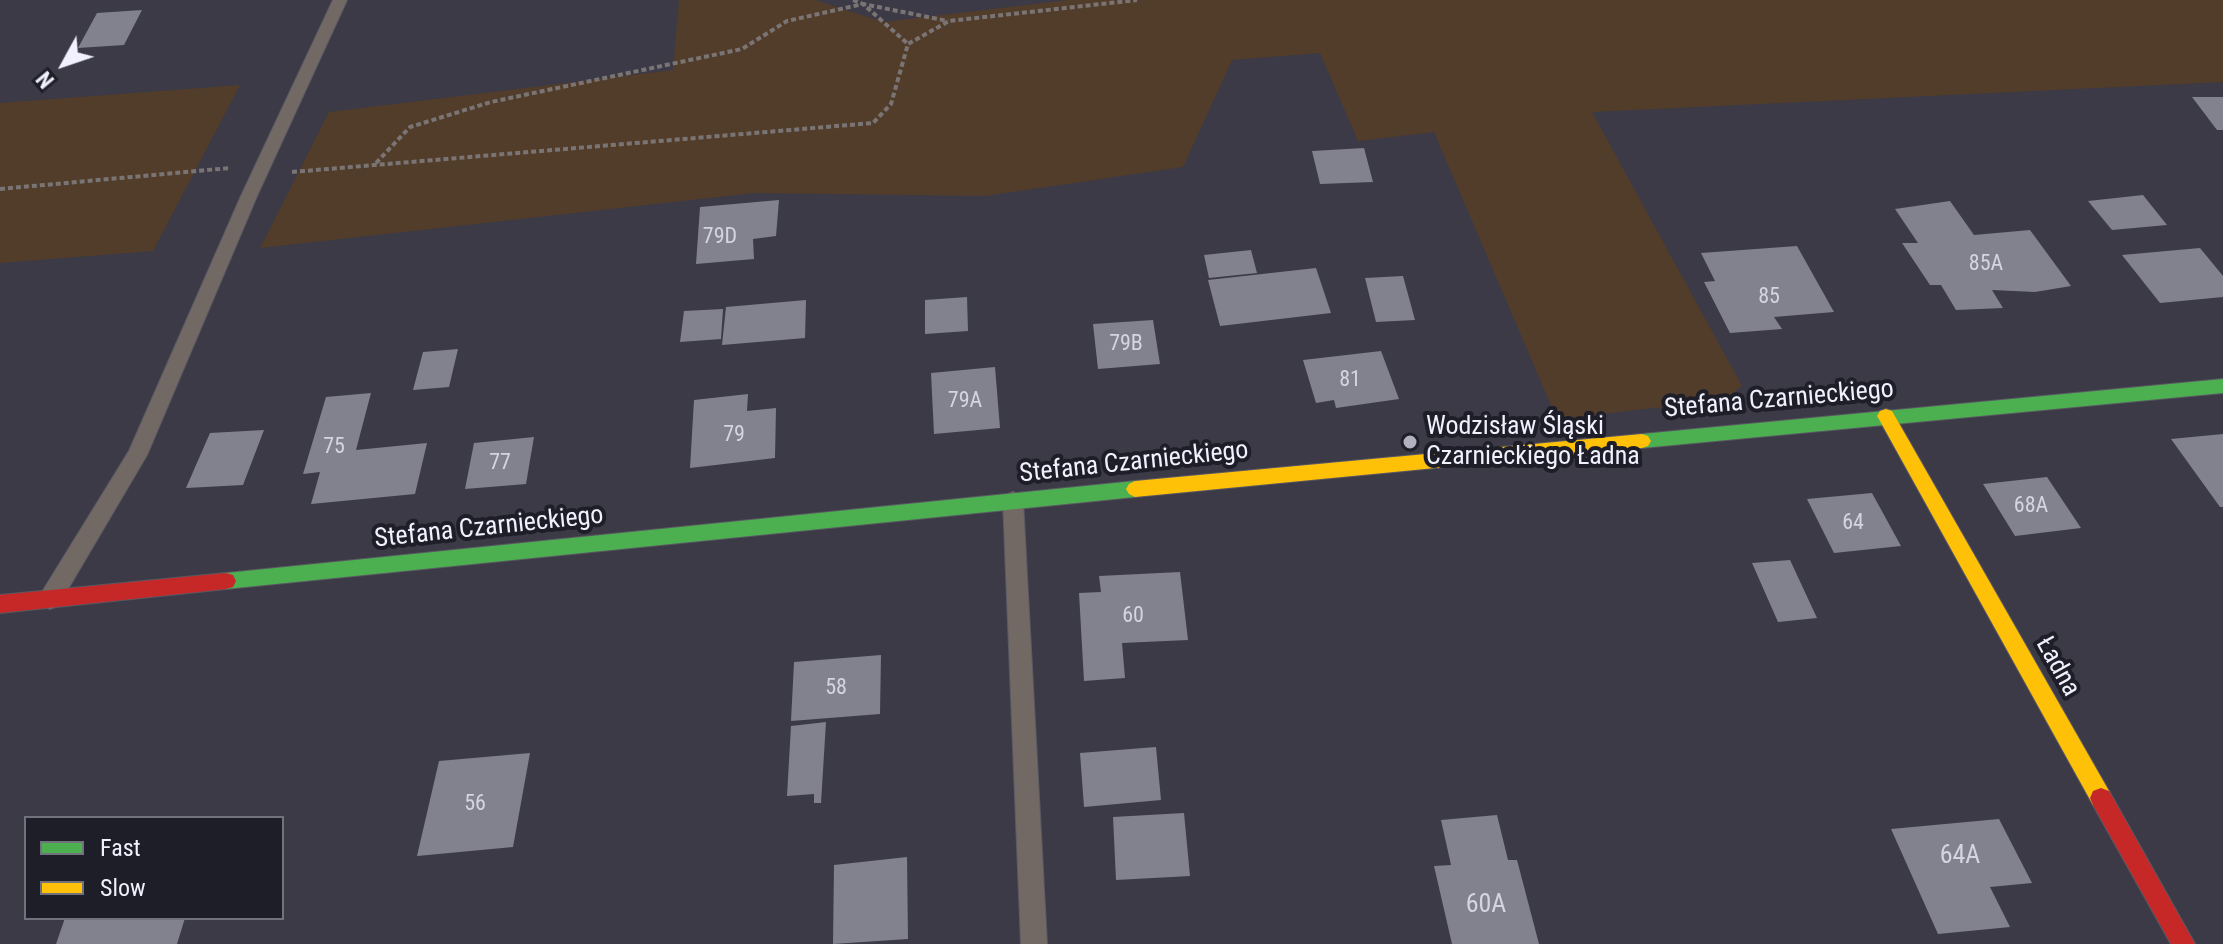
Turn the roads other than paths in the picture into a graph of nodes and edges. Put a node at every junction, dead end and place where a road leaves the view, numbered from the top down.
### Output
1 (340, 0) edge
2 (2223, 386) edge
3 (1886, 416) junction
4 (1013, 501) junction
5 (50, 599) junction
6 (0, 604) edge
7 (1034, 944) edge
8 (2184, 944) edge

1 - 5 lane
2 - 3 street, Stefana Czarnieckiego
3 - 4 street, Stefana Czarnieckiego
3 - 8 street, Ładna
4 - 5 street, Stefana Czarnieckiego
4 - 7 lane
5 - 6 street, Stefana Czarnieckiego

